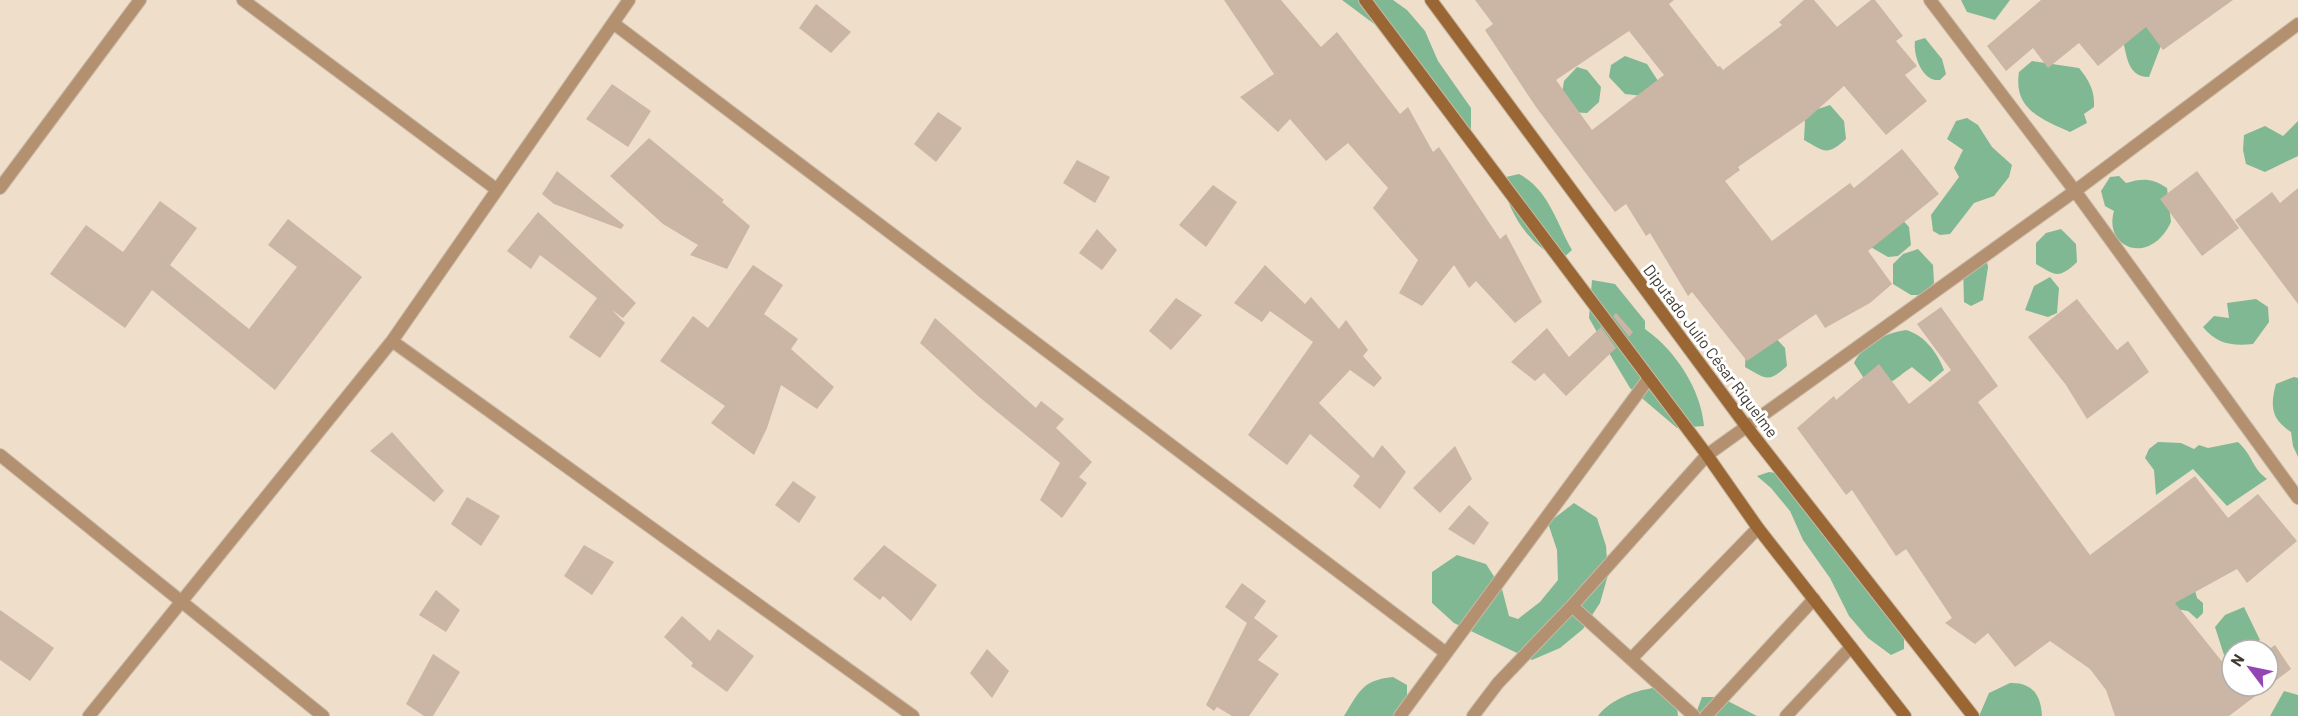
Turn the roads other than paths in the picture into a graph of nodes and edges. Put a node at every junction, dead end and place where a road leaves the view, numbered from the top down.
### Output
1 (140, 0) edge
2 (243, 0) edge
3 (629, 0) edge
4 (1365, 0) edge
5 (1431, 0) edge
6 (1930, 0) edge
7 (613, 23) junction
8 (2298, 24) edge
9 (0, 188) edge
10 (496, 189) junction
11 (2075, 191) junction
12 (392, 341) junction
13 (1649, 378) junction
14 (1746, 426) junction
15 (0, 455) edge
16 (1707, 455) junction
17 (2298, 498) edge
18 (1758, 528) junction
19 (1814, 599) junction
20 (182, 600) junction
21 (1572, 606) junction
22 (1851, 647) junction
23 (1446, 653) junction
24 (1631, 659) junction
25 (89, 716) edge
26 (323, 716) edge
27 (913, 716) edge
28 (1400, 716) edge
29 (1473, 716) edge
30 (1694, 716) edge
31 (1706, 716) edge
32 (1786, 716) edge
33 (1905, 716) edge
34 (1973, 716) edge

1 - 9 street
2 - 10 street
3 - 7 street
4 - 13 street
5 - 14 street, Diputado Julio César Riquelme
6 - 11 street
7 - 10 street
7 - 23 street
8 - 11 street
10 - 12 street
11 - 14 street
11 - 17 street
12 - 20 street
12 - 27 street
13 - 16 street
13 - 23 street
14 - 16 street
14 - 34 street, Diputado Julio César Riquelme
15 - 20 street
16 - 18 street
16 - 21 street
18 - 19 street
18 - 24 street
19 - 22 street
19 - 31 street
20 - 25 street
20 - 26 street
21 - 24 street
21 - 29 street
22 - 32 street
22 - 33 street
23 - 28 street
24 - 30 street

